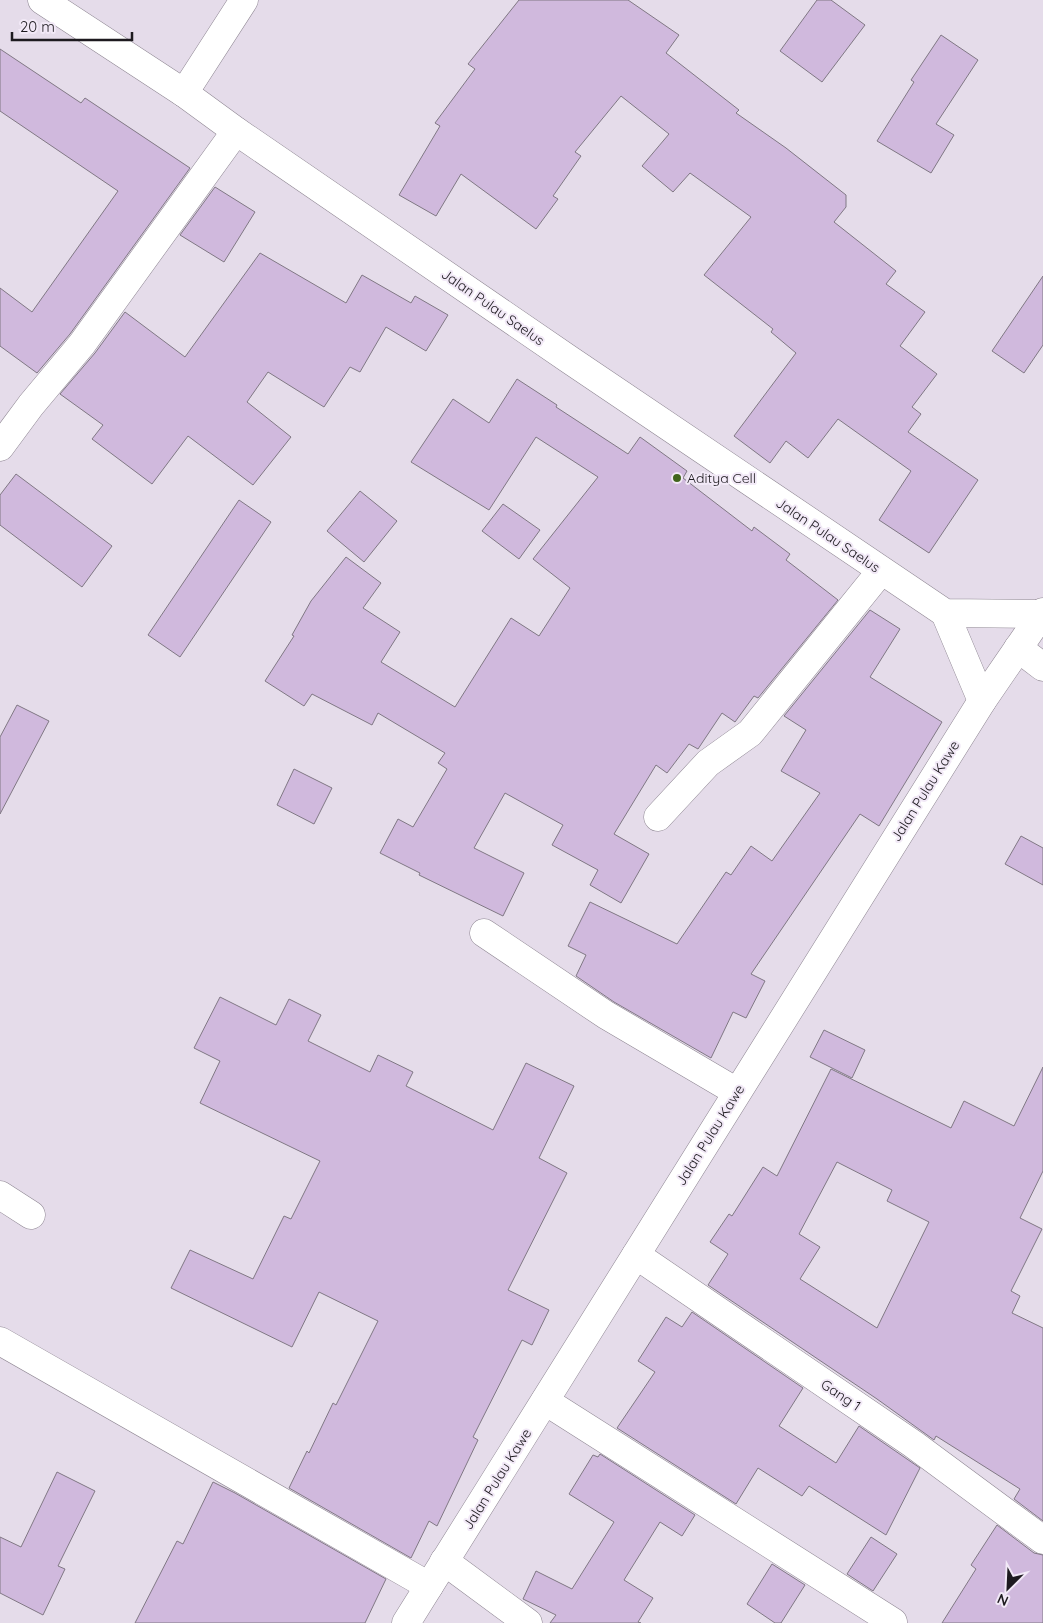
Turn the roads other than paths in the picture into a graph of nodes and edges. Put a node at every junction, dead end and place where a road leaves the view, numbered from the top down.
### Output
1 (42, 0) edge
2 (244, 0) edge
3 (184, 93) junction
4 (236, 131) junction
5 (0, 447) edge
6 (881, 571) junction
7 (945, 613) junction
8 (1042, 613) edge
9 (1018, 648) junction
10 (1043, 667) edge
11 (982, 701) junction
12 (658, 817) dead end
13 (484, 933) dead end
14 (737, 1092) junction
15 (0, 1195) edge
16 (31, 1214) dead end
17 (636, 1255) junction
18 (0, 1341) edge
19 (545, 1401) junction
20 (1043, 1540) edge
21 (444, 1562) junction
22 (429, 1586) junction
23 (893, 1622) edge
24 (406, 1623) edge
25 (528, 1623) edge

1 - 3 street, Jalan Pulau Saelus
2 - 3 street
3 - 4 street, Jalan Pulau Saelus
4 - 5 street
4 - 6 street, Jalan Pulau Saelus
6 - 7 street, Jalan Pulau Saelus
6 - 12 street
7 - 8 street
7 - 11 street
8 - 9 street, Jalan Pulau Kawe
9 - 10 street
9 - 11 street, Jalan Pulau Kawe
11 - 14 street, Jalan Pulau Kawe
13 - 14 street
14 - 17 street, Jalan Pulau Kawe
15 - 16 street
17 - 19 street, Jalan Pulau Kawe
17 - 20 street, Gang 1
18 - 22 street
19 - 21 street, Jalan Pulau Kawe
19 - 23 street
21 - 22 street, Jalan Pulau Kawe
21 - 25 street
22 - 24 street, Jalan Pulau Kawe

